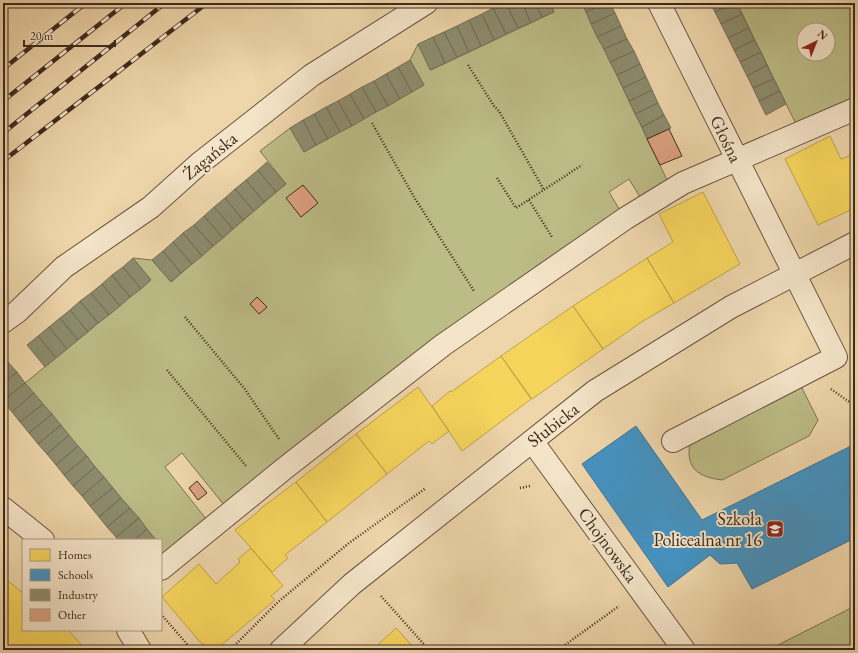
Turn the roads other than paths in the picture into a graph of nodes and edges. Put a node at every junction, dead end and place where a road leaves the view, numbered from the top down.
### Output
1 (426, 3) edge
2 (659, 3) edge
3 (855, 109) edge
4 (736, 160) junction
5 (855, 243) edge
6 (794, 273) junction
7 (3, 322) edge
8 (532, 441) junction
9 (673, 442) dead end
10 (3, 508) edge
11 (42, 539) edge
12 (162, 568) edge
13 (129, 631) edge
14 (140, 650) edge
15 (281, 650) edge
16 (684, 650) edge

1 - 7 street, Żagańska
2 - 4 street, Głośna
3 - 4 street
4 - 6 street, Głośna
4 - 12 street
5 - 6 street, Słubicka
6 - 8 street, Słubicka
6 - 9 street, Głośna
8 - 15 street, Słubicka
8 - 16 street, Chojnowska
10 - 11 street
13 - 14 street

